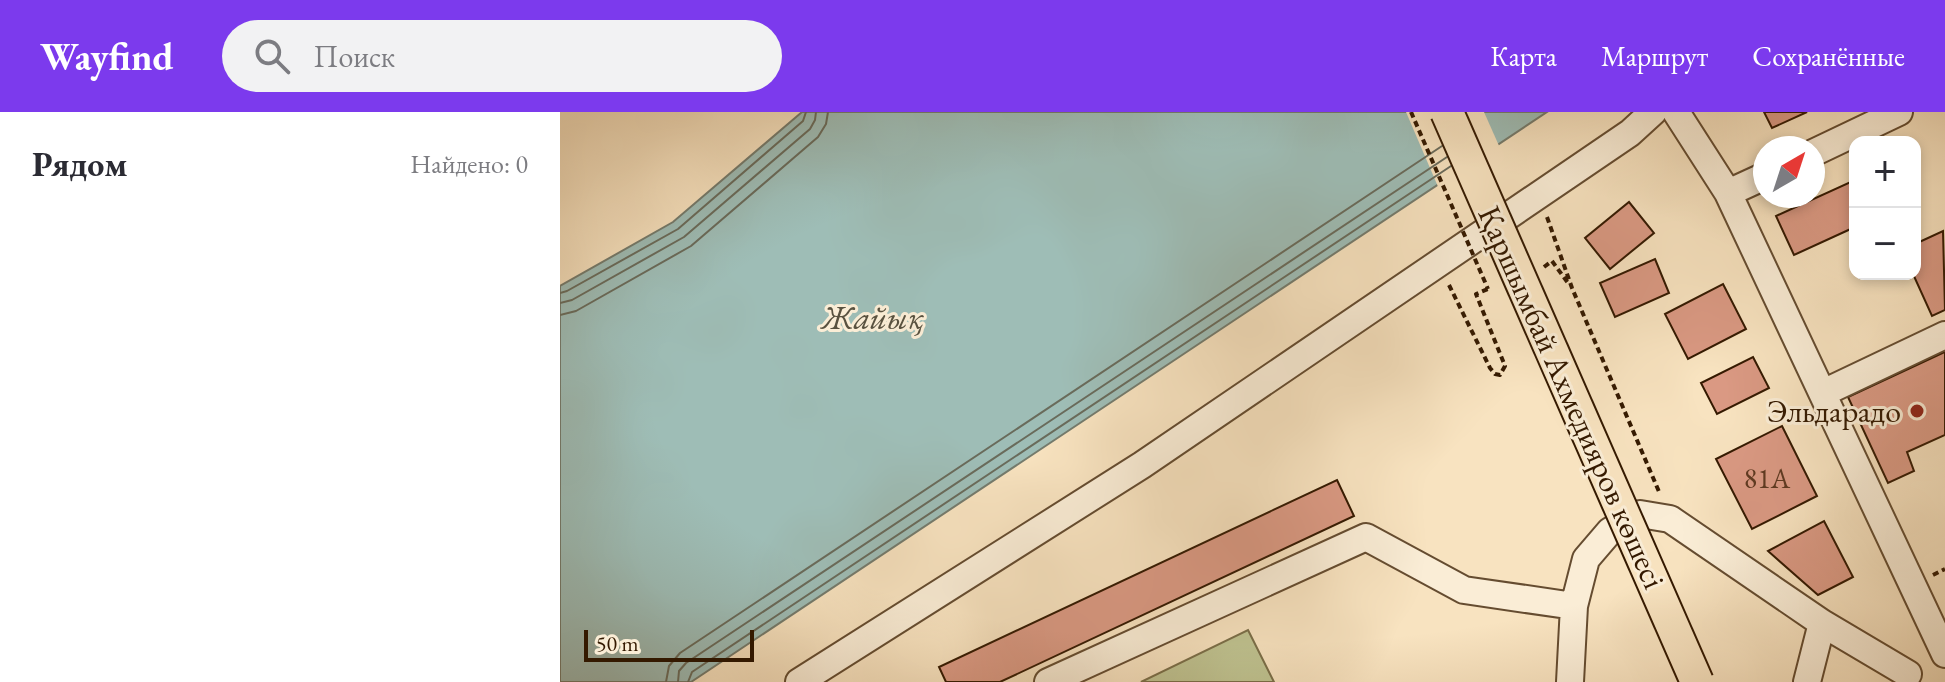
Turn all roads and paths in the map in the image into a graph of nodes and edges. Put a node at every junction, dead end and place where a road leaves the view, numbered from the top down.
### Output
1 (1411, 112) edge
2 (1447, 112) edge
3 (1653, 112) edge
4 (1676, 112) edge
5 (1899, 112) edge
6 (1825, 147) edge
7 (1753, 182) edge
8 (1728, 193) junction
9 (1540, 196) junction
10 (1439, 265) junction
11 (1544, 267) dead end
12 (1572, 288) junction
13 (1945, 335) edge
14 (1823, 393) junction
15 (1670, 519) junction
16 (1574, 606) junction
17 (1822, 623) junction
18 (1945, 654) edge
19 (1945, 662) edge
20 (1898, 678) edge
21 (799, 682) edge
22 (1048, 682) edge
23 (1570, 682) edge
24 (1697, 682) edge
25 (1807, 682) edge

1 - 10 path, bridge
2 - 24 main road, Қаршымбай Ахмедияров көшесі, bridge
3 - 9 street
4 - 8 street
5 - 6 street
7 - 8 street
8 - 14 street
9 - 10 street
9 - 12 path
10 - 21 street
11 - 12 path
12 - 15 path
13 - 14 street
14 - 18 street
15 - 16 street
15 - 17 street
16 - 22 street
16 - 23 street
17 - 20 street
17 - 25 street
19 - 20 street

